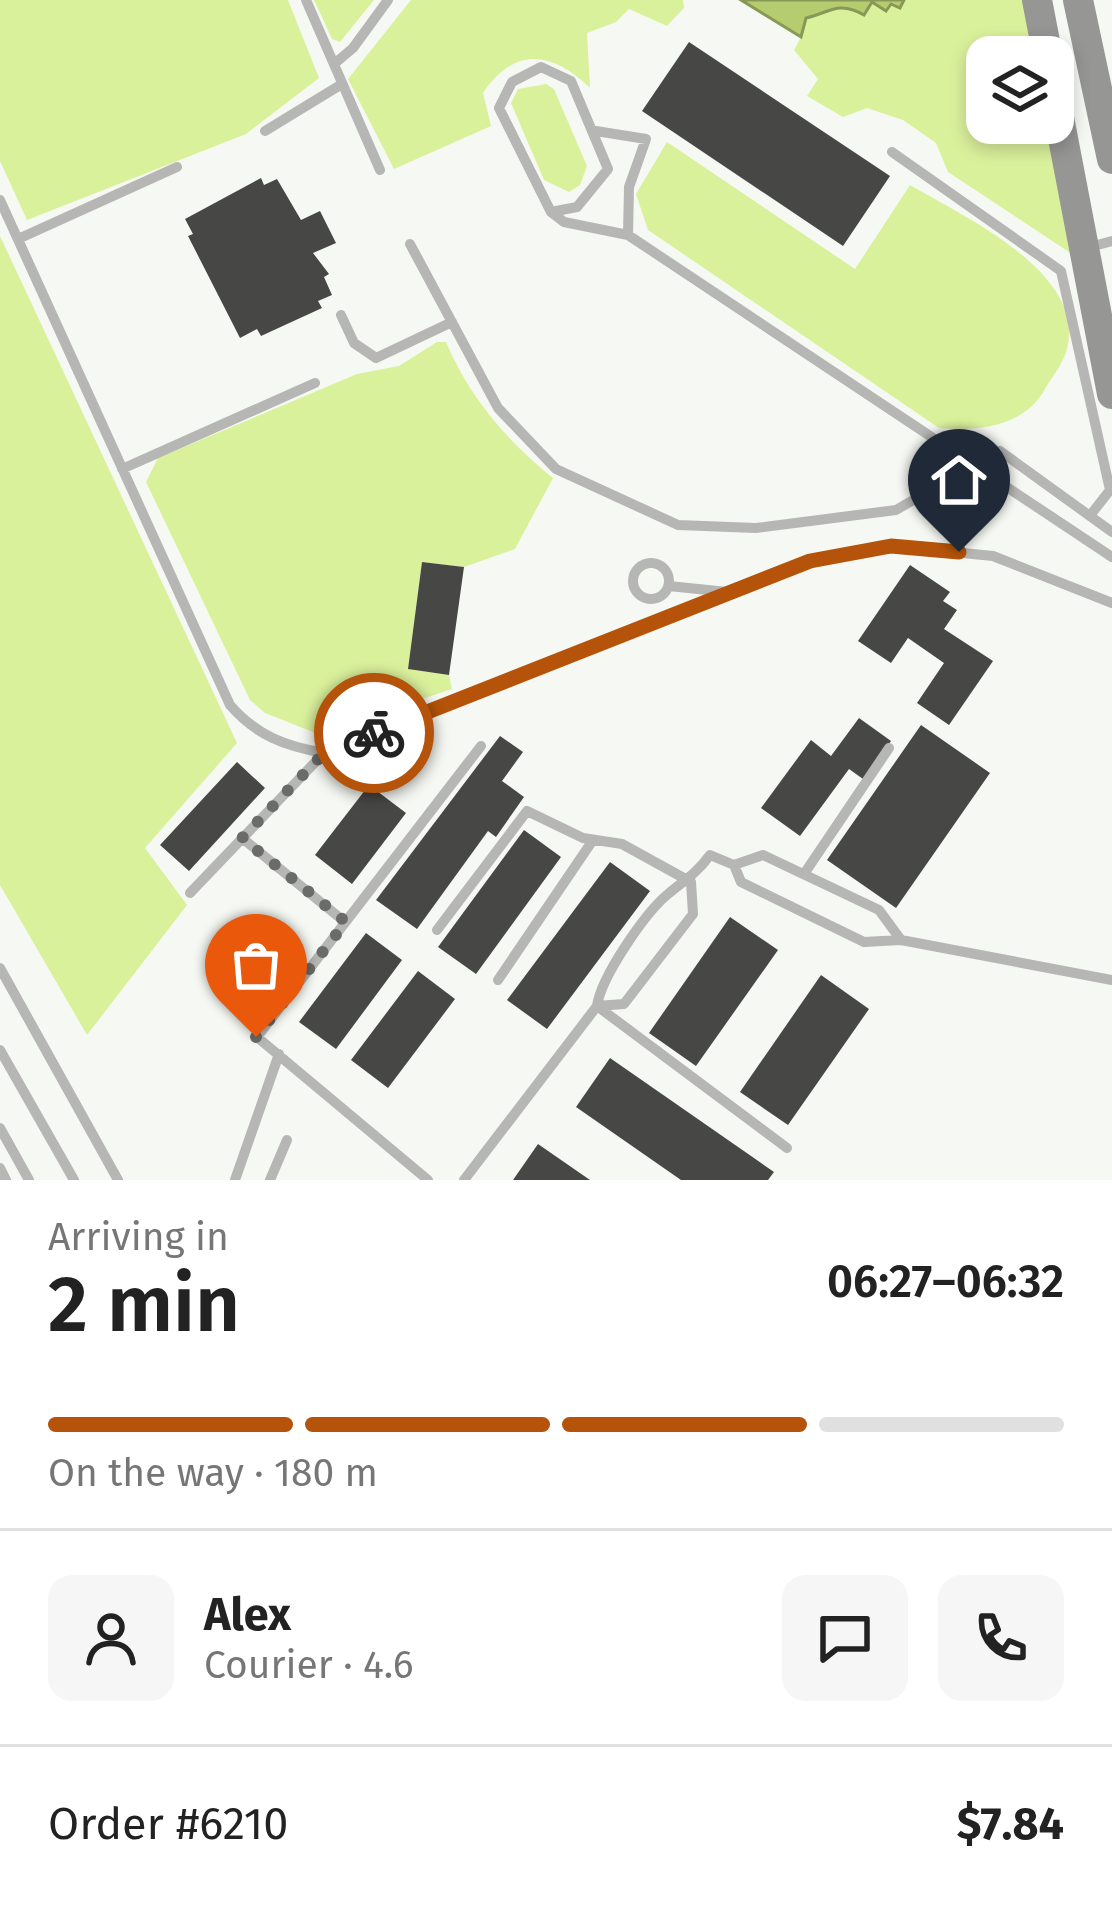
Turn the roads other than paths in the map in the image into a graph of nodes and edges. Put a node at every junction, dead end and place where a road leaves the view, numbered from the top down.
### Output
1 (306, 0) edge
2 (388, 0) edge
3 (1037, 0) edge
4 (1078, 0) edge
5 (1044, 36) edge
6 (334, 64) junction
7 (342, 84) junction
8 (596, 130) junction
9 (265, 131) dead end
10 (1069, 144) edge
11 (892, 152) dead end
12 (1112, 159) edge
13 (177, 167) dead end
14 (380, 170) dead end
15 (0, 200) edge
16 (551, 212) junction
17 (628, 235) junction
18 (17, 239) junction
19 (410, 244) dead end
20 (1098, 245) edge
21 (1102, 288) edge
22 (341, 315) dead end
23 (452, 322) junction
24 (315, 382) dead end
25 (1112, 394) edge
26 (962, 459) junction
27 (122, 469) junction
28 (1091, 513) junction
29 (1112, 532) edge
30 (1112, 557) edge
31 (669, 586) dead end
32 (730, 592) junction
33 (1112, 603) edge
34 (481, 746) dead end
35 (889, 748) dead end
36 (324, 753) junction
37 (242, 838) junction
38 (593, 840) junction
39 (734, 865) junction
40 (804, 874) junction
41 (691, 882) junction
42 (190, 893) dead end
43 (346, 922) junction
44 (436, 930) dead end
45 (902, 940) junction
46 (0, 968) edge
47 (498, 980) dead end
48 (1112, 980) edge
49 (598, 1006) junction
50 (0, 1050) edge
51 (279, 1054) junction
52 (0, 1128) edge
53 (287, 1140) dead end
54 (787, 1148) dead end
55 (0, 1168) edge
56 (6, 1180) edge
57 (29, 1180) edge
58 (74, 1180) edge
59 (118, 1180) edge
60 (235, 1180) edge
61 (270, 1180) edge
62 (428, 1180) edge
63 (464, 1180) edge

1 - 6 lane
2 - 6 lane
3 - 5 street
4 - 12 street
6 - 7 lane
7 - 9 lane
7 - 14 lane
8 - 16 lane
8 - 16 lane
8 - 17 lane
10 - 20 street
11 - 28 lane
13 - 18 lane
15 - 18 lane
16 - 17 lane
17 - 26 lane
18 - 27 lane
19 - 23 lane
20 - 21 street
21 - 25 street
22 - 23 lane
23 - 26 lane
24 - 27 lane
26 - 28 lane
26 - 30 lane
27 - 36 lane
28 - 29 lane
31 - 32 lane
32 - 33 lane
32 - 36 lane
34 - 43 lane
35 - 40 lane
36 - 37 lane
37 - 42 lane
37 - 43 lane
38 - 41 lane
38 - 44 lane
38 - 47 lane
39 - 40 lane
39 - 41 lane
39 - 45 lane
40 - 45 lane
41 - 49 lane
41 - 49 lane
43 - 51 lane
45 - 48 lane
46 - 59 lane
49 - 54 lane
49 - 63 lane
50 - 58 lane
51 - 60 lane
51 - 62 lane
52 - 57 lane
53 - 61 lane
55 - 56 lane

